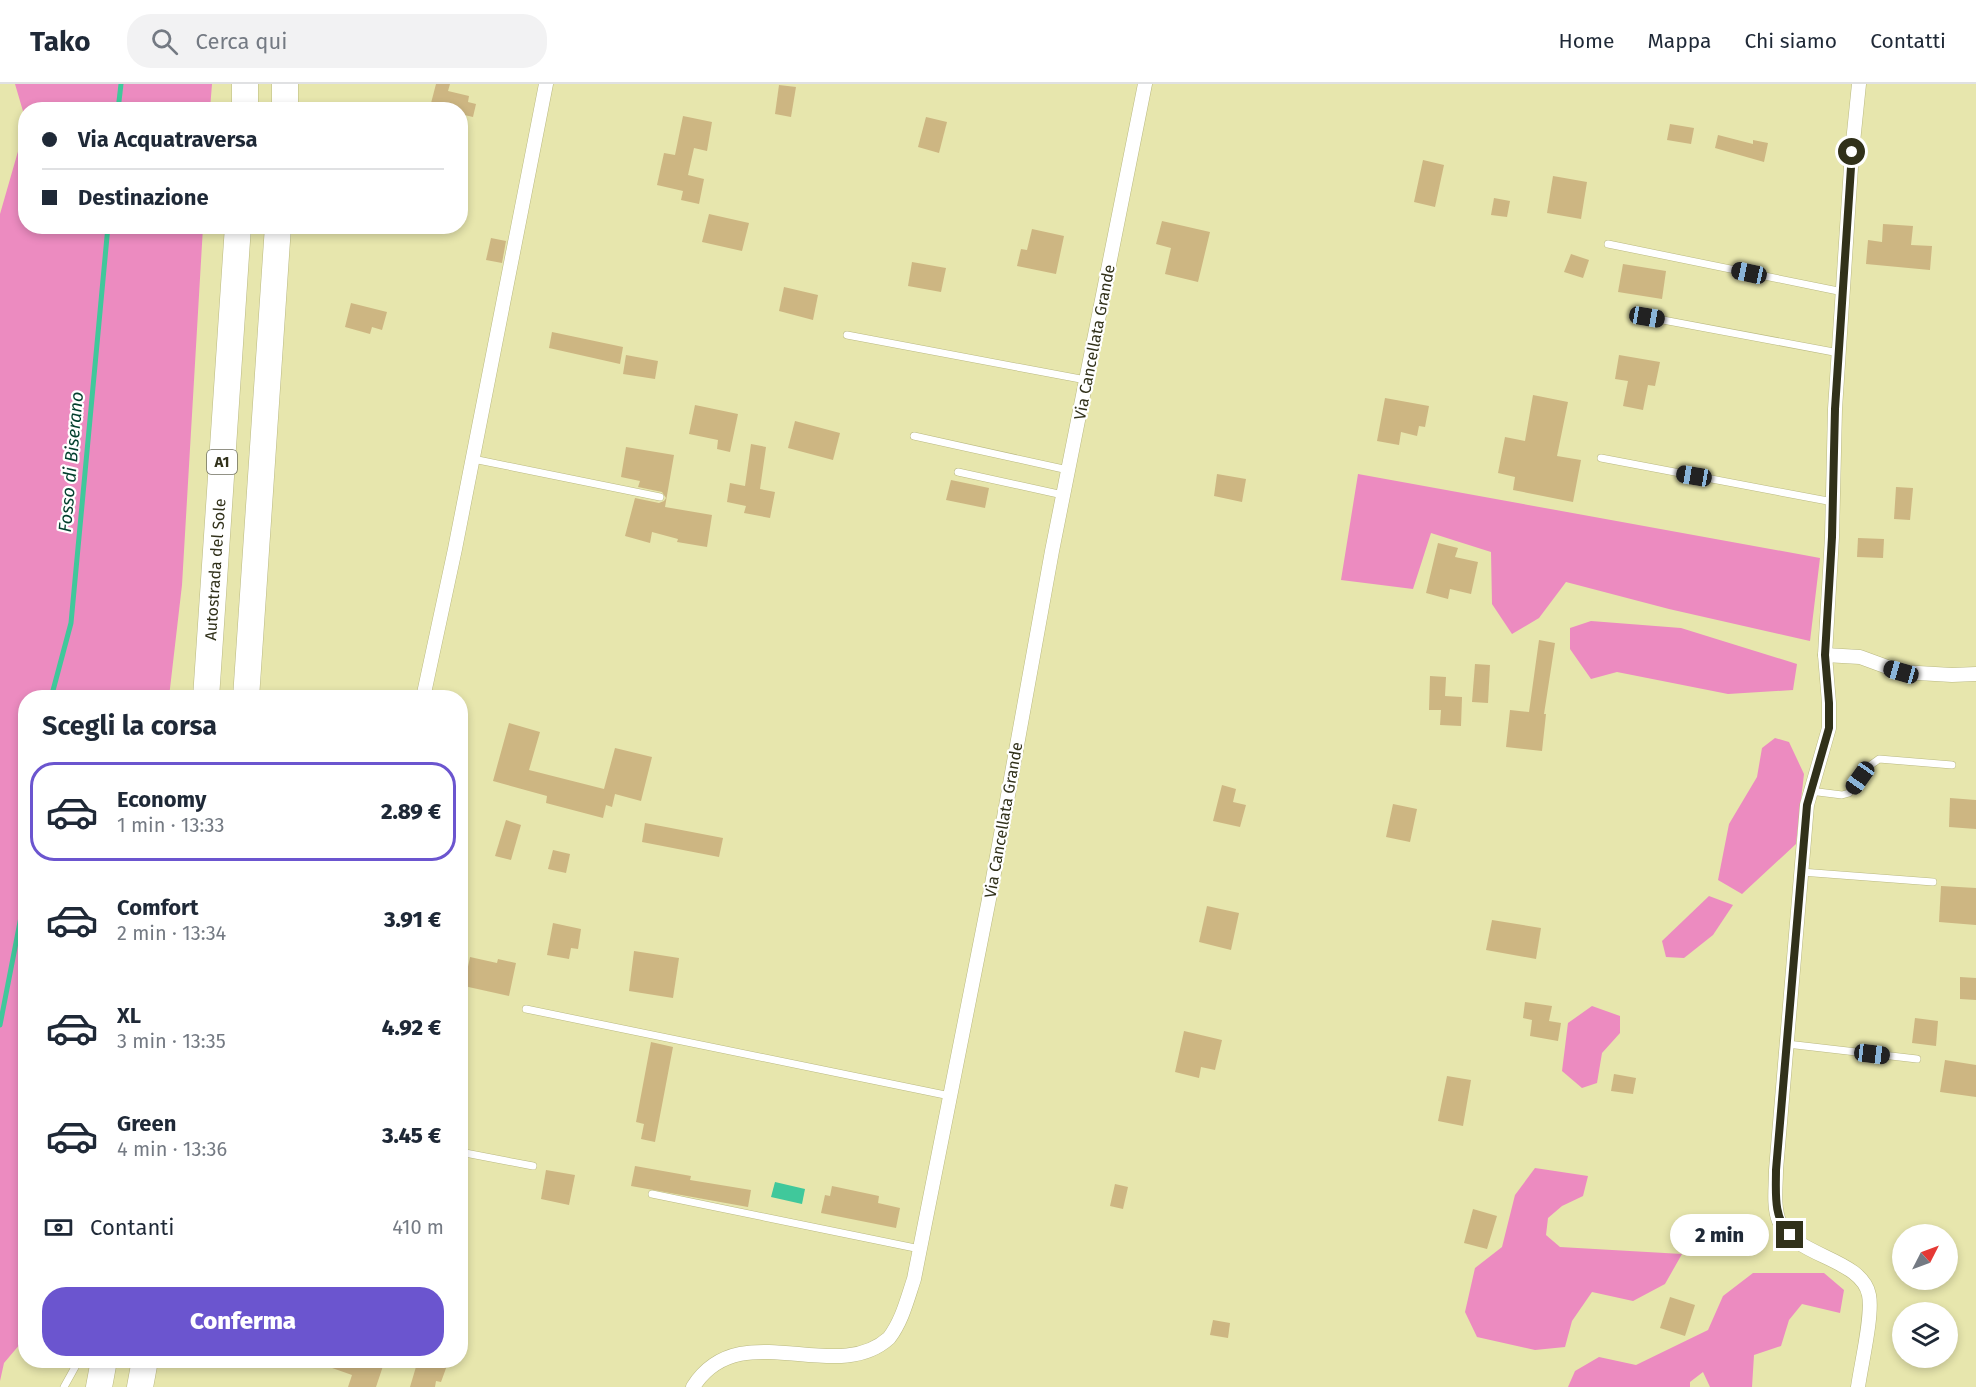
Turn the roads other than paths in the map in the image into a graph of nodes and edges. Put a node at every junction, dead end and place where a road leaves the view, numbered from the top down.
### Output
1 (245, 84) edge
2 (285, 84) edge
3 (546, 84) edge
4 (1145, 84) edge
5 (1859, 84) edge
6 (245, 102) edge
7 (285, 102) edge
8 (237, 234) edge
9 (277, 234) edge
10 (1608, 244) dead end
11 (1843, 292) junction
12 (1647, 317) dead end
13 (847, 334) dead end
14 (1839, 353) junction
15 (1086, 380) junction
16 (914, 435) dead end
17 (1601, 458) dead end
18 (473, 459) junction
19 (1068, 470) junction
20 (958, 472) dead end
21 (1064, 495) junction
22 (660, 497) dead end
23 (1833, 501) junction
24 (1825, 655) junction
25 (1976, 674) edge
26 (207, 690) edge
27 (247, 690) edge
28 (425, 690) edge
29 (1952, 765) dead end
30 (1810, 791) junction
31 (1802, 872) junction
32 (1933, 882) dead end
33 (526, 1009) dead end
34 (1786, 1044) junction
35 (1917, 1059) dead end
36 (950, 1096) junction
37 (468, 1154) edge
38 (533, 1166) dead end
39 (652, 1194) dead end
40 (920, 1249) junction
41 (75, 1368) edge
42 (103, 1368) edge
43 (144, 1368) edge
44 (64, 1387) edge
45 (99, 1387) edge
46 (140, 1387) edge
47 (693, 1387) edge
48 (1858, 1387) edge

1 - 6 highway
2 - 7 highway
3 - 18 street
4 - 15 street, Via Cancellata Grande
5 - 11 street
8 - 26 highway, Autostrada del Sole / A1
9 - 27 highway, A1
10 - 11 lane
11 - 14 street
12 - 14 lane
13 - 15 lane
14 - 23 street
15 - 19 street, Via Cancellata Grande
16 - 19 lane
17 - 23 lane
18 - 22 lane
18 - 28 street
19 - 21 street, Via Cancellata Grande
20 - 21 lane
21 - 36 street, Via Cancellata Grande
23 - 24 street
24 - 25 street
24 - 30 street
29 - 30 lane
30 - 31 street
31 - 32 lane
31 - 34 street
33 - 36 lane
34 - 35 lane
34 - 48 street
36 - 40 street, Via Cancellata Grande
37 - 38 lane
39 - 40 lane
40 - 47 street, Via Cancellata Grande
41 - 44 lane
42 - 45 highway
43 - 46 highway

